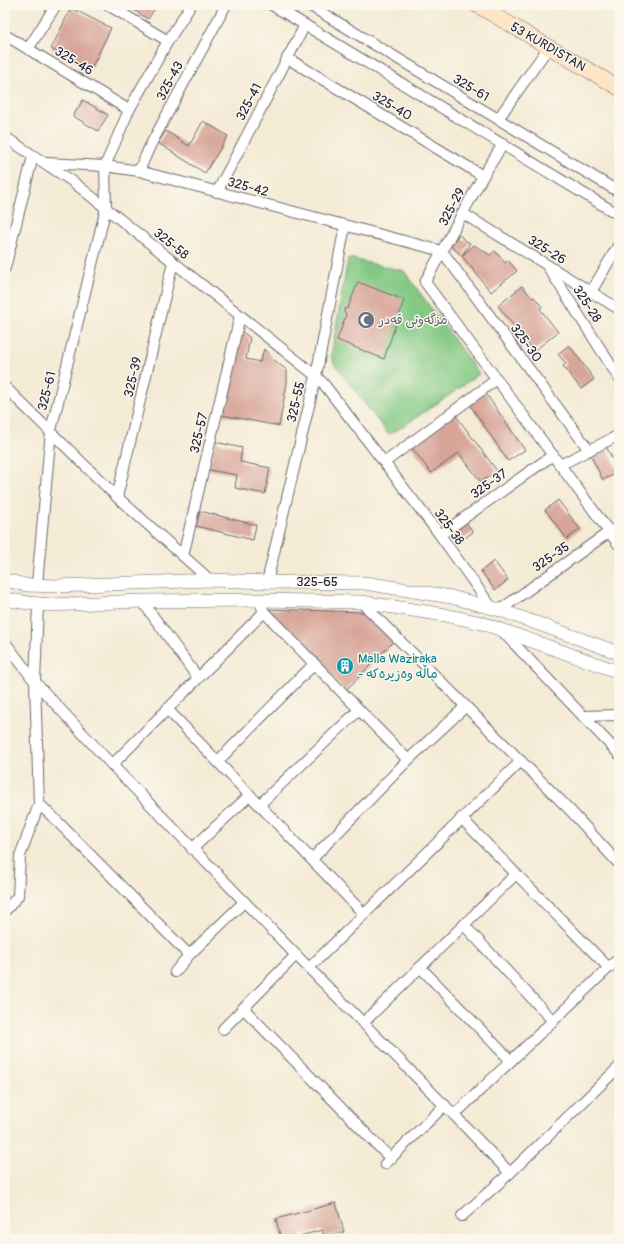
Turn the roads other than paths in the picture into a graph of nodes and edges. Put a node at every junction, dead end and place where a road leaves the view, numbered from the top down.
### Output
1 (56, 5) edge
2 (108, 5) edge
3 (191, 5) edge
4 (226, 5) edge
5 (272, 5) edge
6 (309, 5) edge
7 (477, 5) edge
8 (305, 25) junction
9 (5, 35) edge
10 (168, 41) junction
11 (548, 48) junction
12 (28, 49) junction
13 (393, 56) junction
14 (287, 58) junction
15 (382, 71) junction
16 (619, 88) edge
17 (129, 110) junction
18 (498, 119) junction
19 (5, 137) edge
20 (503, 144) junction
21 (33, 156) junction
22 (45, 163) junction
23 (105, 166) junction
24 (139, 171) junction
25 (483, 176) junction
26 (217, 192) junction
27 (619, 192) edge
28 (106, 208) junction
29 (462, 213) junction
30 (619, 215) edge
31 (345, 226) junction
32 (619, 244) edge
33 (442, 251) junction
34 (173, 262) junction
35 (546, 265) junction
36 (5, 268) edge
37 (591, 292) junction
38 (619, 310) edge
39 (240, 316) junction
40 (316, 376) junction
41 (619, 378) edge
42 (497, 379) junction
43 (5, 387) edge
44 (51, 430) junction
45 (619, 435) edge
46 (589, 450) junction
47 (553, 455) junction
48 (385, 462) junction
49 (560, 465) junction
50 (117, 497) junction
51 (619, 527) edge
52 (609, 532) junction
53 (440, 535) junction
54 (619, 545) edge
55 (183, 556) junction
56 (5, 580) edge
57 (210, 580) junction
58 (267, 582) junction
59 (319, 582) junction
60 (37, 584) junction
61 (5, 599) edge
62 (259, 600) junction
63 (142, 601) junction
64 (318, 601) junction
65 (361, 602) junction
66 (38, 604) junction
67 (496, 609) junction
68 (264, 612) junction
69 (502, 631) junction
70 (5, 642) edge
71 (619, 653) edge
72 (314, 664) junction
73 (619, 672) edge
74 (198, 678) junction
75 (35, 682) junction
76 (466, 706) junction
77 (167, 709) junction
78 (359, 710) junction
79 (619, 715) edge
80 (583, 716) junction
81 (619, 754) edge
82 (408, 760) junction
83 (218, 761) junction
84 (520, 761) junction
85 (112, 764) junction
86 (250, 795) junction
87 (39, 804) junction
88 (259, 805) junction
89 (461, 818) junction
90 (192, 849) junction
91 (312, 859) junction
92 (619, 864) edge
93 (516, 874) junction
94 (244, 902) junction
95 (5, 911) edge
96 (364, 914) junction
97 (464, 925) junction
98 (189, 955) junction
99 (296, 955) junction
100 (619, 958) edge
101 (420, 967) junction
102 (309, 968) junction
103 (609, 968) junction
104 (175, 972) dead end
105 (243, 1008) junction
106 (553, 1021) junction
107 (363, 1023) junction
108 (223, 1028) dead end
109 (511, 1061) junction
110 (619, 1067) edge
111 (446, 1105) junction
112 (454, 1114) junction
113 (510, 1173) junction
114 (462, 1216) dead end

1 - 12 street
2 - 10 street
3 - 10 street
4 - 24 street, 325-43
5 - 8 street
6 - 13 street, 325-61
7 - 11 main road, 53 KURDISTAN
8 - 14 street, 325-41
8 - 15 street
9 - 12 street, 325-46
10 - 17 street
11 - 16 main road, 53 KURDISTAN
11 - 18 street
12 - 17 street, 325-46
13 - 15 street
13 - 18 street, 325-61
14 - 25 street, 325-40
14 - 26 street, 325-41
15 - 20 street
17 - 23 street
18 - 27 street, 325-61
19 - 21 street, 325-58
20 - 25 street, 325-29
20 - 30 street
21 - 22 street, 325-58
21 - 36 street
22 - 23 street, 325-42
22 - 28 street, 325-58
23 - 24 street, 325-42
23 - 28 street, 325-61
24 - 26 street, 325-42
25 - 29 street, 325-29
26 - 31 street, 325-42
28 - 34 street, 325-58
28 - 44 street, 325-61
29 - 33 street, 325-29
29 - 35 street, 325-26
31 - 33 street, 325-42
31 - 40 street, 325-55
32 - 37 street
33 - 42 street, 325-29
33 - 46 street, 325-30
34 - 39 street, 325-58
34 - 50 street, 325-39
35 - 37 street, 325-26
35 - 41 street, 325-28
37 - 38 street, 325-26
39 - 40 street, 325-58
39 - 55 street, 325-57
40 - 48 street, 325-38
40 - 58 street, 325-55
42 - 47 street
42 - 48 street
43 - 44 street
44 - 50 street
44 - 60 street, 325-61
45 - 46 street
46 - 49 street
47 - 49 street
47 - 53 street, 325-37
48 - 53 street, 325-38
49 - 52 street
50 - 55 street
51 - 52 street, 325-35
52 - 54 street
52 - 67 street, 325-35
53 - 67 street, 325-38
55 - 57 street
56 - 60 street, 325-65
57 - 58 street, 325-65
57 - 60 street, 325-65
58 - 59 street, 325-65
59 - 64 street
59 - 67 street, 325-65
61 - 66 street, 325-65
62 - 63 street, 325-65
62 - 64 street, 325-65
62 - 68 street
63 - 66 street, 325-65
63 - 74 street
64 - 65 street, 325-65
65 - 69 street, 325-65
65 - 76 street
66 - 75 street
67 - 71 street, 325-65
68 - 72 street
68 - 74 street
69 - 73 street, 325-65
69 - 80 street
70 - 75 street
72 - 78 street
72 - 83 street
74 - 77 street
75 - 85 street
75 - 87 street
76 - 82 street
76 - 84 street
77 - 83 street
77 - 85 street
78 - 82 street
78 - 88 street
79 - 80 street
80 - 81 street
82 - 91 street
83 - 86 street
84 - 89 street
84 - 92 street
85 - 90 street
86 - 88 street
86 - 90 street
87 - 95 street
87 - 98 street
88 - 91 street
89 - 93 street
89 - 96 street
90 - 94 street
91 - 96 street
93 - 97 street
93 - 103 street
94 - 98 street
94 - 99 street
96 - 102 street
97 - 101 street
97 - 106 street
98 - 104 street
99 - 102 street
99 - 105 street
100 - 103 street
101 - 107 street
101 - 109 street
102 - 107 street
103 - 106 street
105 - 108 street
105 - 111 street
106 - 109 street
107 - 111 street
109 - 112 street
110 - 113 street
111 - 112 street
112 - 113 street
113 - 114 street

